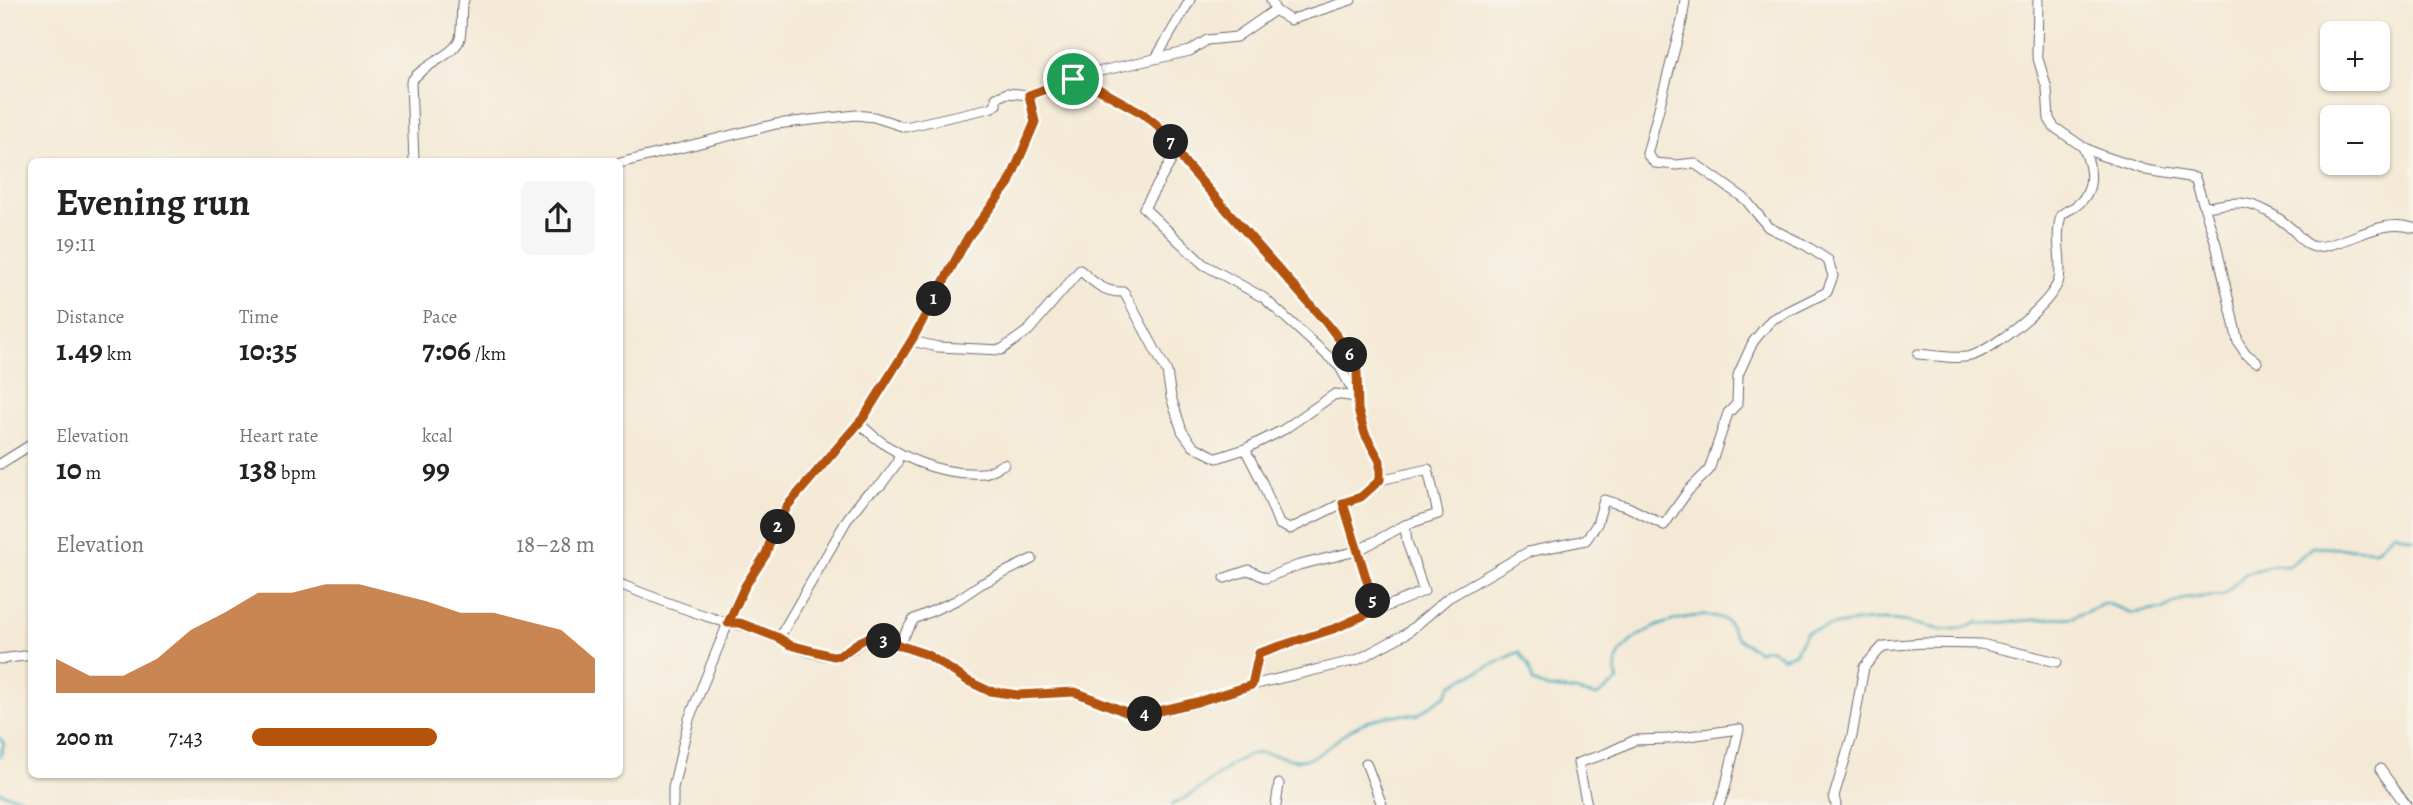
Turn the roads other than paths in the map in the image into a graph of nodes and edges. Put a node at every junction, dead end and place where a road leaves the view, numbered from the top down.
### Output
1 (464, 0) edge
2 (1189, 0) edge
3 (1270, 0) edge
4 (1351, 0) edge
5 (1685, 0) edge
6 (2038, 0) edge
7 (1275, 10) junction
8 (1156, 58) junction
9 (1073, 79) junction
10 (1029, 95) junction
11 (2083, 147) junction
12 (1177, 151) junction
13 (414, 158) edge
14 (623, 162) edge
15 (2205, 207) junction
16 (2413, 228) edge
17 (913, 338) junction
18 (1918, 354) dead end
19 (2258, 362) dead end
20 (1356, 397) junction
21 (864, 417) junction
22 (28, 446) edge
23 (1245, 449) junction
24 (899, 454) junction
25 (0, 464) edge
26 (1004, 464) dead end
27 (1380, 480) junction
28 (1343, 503) junction
29 (1405, 525) junction
30 (1357, 551) junction
31 (1032, 559) dead end
32 (1225, 578) dead end
33 (623, 585) edge
34 (1376, 610) junction
35 (728, 623) junction
36 (779, 638) junction
37 (883, 641) junction
38 (28, 656) edge
39 (0, 659) edge
40 (2057, 662) dead end
41 (1252, 685) junction
42 (1366, 762) dead end
43 (2379, 769) dead end
44 (1279, 784) dead end
45 (673, 805) edge
46 (1276, 805) edge
47 (1382, 805) edge
48 (1587, 805) edge
49 (1719, 805) edge
50 (1836, 805) edge
51 (2406, 805) edge

1 - 13 street
2 - 8 street
3 - 7 street
4 - 7 street
5 - 41 street
6 - 11 street
7 - 8 street
8 - 9 street
9 - 10 street
9 - 12 street
10 - 14 street
10 - 17 street
11 - 15 street
11 - 18 street
12 - 20 street
12 - 20 street
15 - 16 street
15 - 19 street
17 - 21 street
17 - 23 street
20 - 23 street
20 - 27 street
21 - 24 street
21 - 35 street
22 - 25 street
23 - 28 street
24 - 26 street
24 - 36 street
27 - 28 street
27 - 29 street
28 - 30 street
29 - 30 street
29 - 34 street
30 - 32 street
30 - 34 street
31 - 37 street
33 - 35 street
34 - 41 street
35 - 36 street
35 - 45 street
36 - 37 street
37 - 41 street
38 - 39 street
40 - 50 street
42 - 47 street
43 - 51 street
44 - 46 street
48 - 49 street

